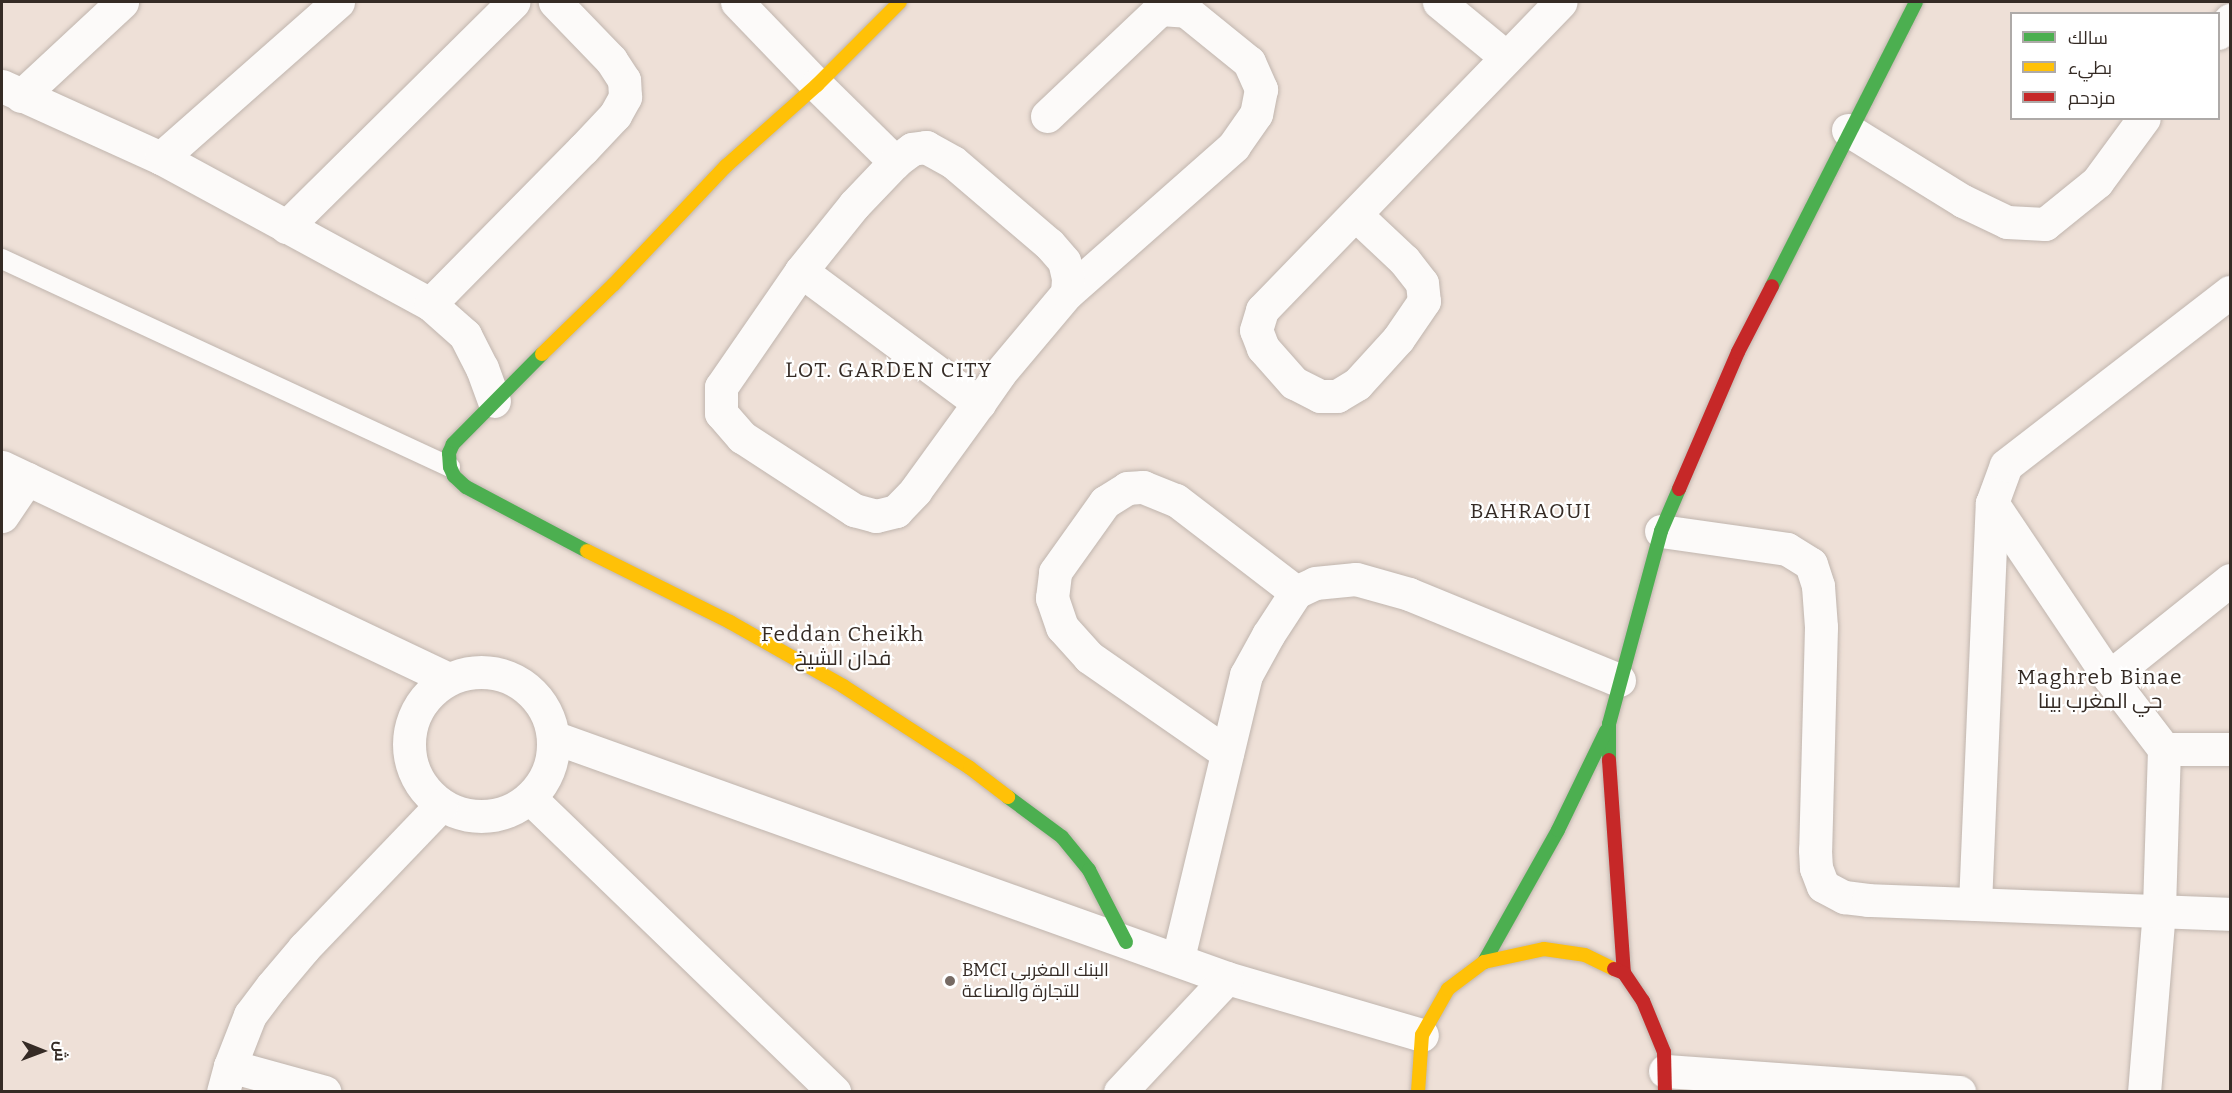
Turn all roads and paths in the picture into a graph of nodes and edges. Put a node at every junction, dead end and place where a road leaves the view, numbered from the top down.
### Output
1 (122, 2) edge
2 (338, 2) edge
3 (513, 2) edge
4 (555, 2) edge
5 (737, 2) edge
6 (900, 2) edge
7 (1439, 2) edge
8 (1560, 2) edge
9 (1916, 2) edge
10 (1506, 57) junction
11 (817, 85) junction
12 (11, 91) edge
13 (1047, 116) dead end
14 (2143, 120) edge
15 (1848, 130) junction
16 (161, 158) junction
17 (895, 162) junction
18 (1356, 215) junction
19 (286, 227) junction
20 (2, 259) edge
21 (801, 271) junction
22 (1067, 293) junction
23 (2227, 303) edge
24 (430, 304) junction
25 (494, 401) junction
26 (979, 403) junction
27 (450, 467) junction
28 (14, 473) edge
29 (1992, 503) junction
30 (2, 516) edge
31 (1661, 531) junction
32 (1296, 592) junction
33 (2226, 593) edge
34 (2109, 677) junction
35 (447, 679) junction
36 (1619, 680) junction
37 (1609, 724) junction
38 (553, 737) junction
39 (2164, 749) junction
40 (2230, 749) edge
41 (1227, 753) junction
42 (530, 798) junction
43 (441, 805) junction
44 (1975, 904) junction
45 (2159, 910) junction
46 (2230, 914) edge
47 (1126, 942) junction
48 (1178, 958) junction
49 (1484, 962) junction
50 (1624, 973) junction
51 (1227, 978) junction
52 (1422, 1035) junction
53 (227, 1079) edge
54 (1665, 1082) edge
55 (326, 1092) edge
56 (834, 1092) edge
57 (1120, 1092) edge
58 (1418, 1092) edge
59 (1959, 1092) edge
60 (2144, 1092) edge

1 - 12 street
2 - 16 street
3 - 19 street
4 - 24 street
5 - 11 street
6 - 11 street
7 - 10 street
8 - 10 street
9 - 15 street
10 - 18 street
11 - 17 street
11 - 25 street
12 - 16 street
13 - 22 street
14 - 15 street
15 - 31 street
16 - 19 street
17 - 21 street
17 - 22 street
18 - 18 street
19 - 24 street
20 - 27 lane
21 - 26 street
21 - 26 street
22 - 26 street
23 - 29 street
24 - 25 street
25 - 27 street
27 - 47 street
28 - 30 street
28 - 35 street
29 - 34 street
29 - 44 street
31 - 36 street
31 - 44 street
32 - 36 street
32 - 41 street
32 - 41 street
33 - 34 street
34 - 39 street
35 - 38 street
35 - 43 street
36 - 37 street
37 - 49 street
37 - 50 street
38 - 42 street
38 - 47 street
39 - 40 street
39 - 45 street
41 - 48 street
42 - 43 street
42 - 56 street
43 - 53 street
44 - 45 street
45 - 46 street
45 - 60 street
47 - 48 street
48 - 51 street
49 - 50 street
49 - 52 street
50 - 54 street
51 - 52 street
51 - 57 street
52 - 58 street
53 - 55 street
54 - 59 street

